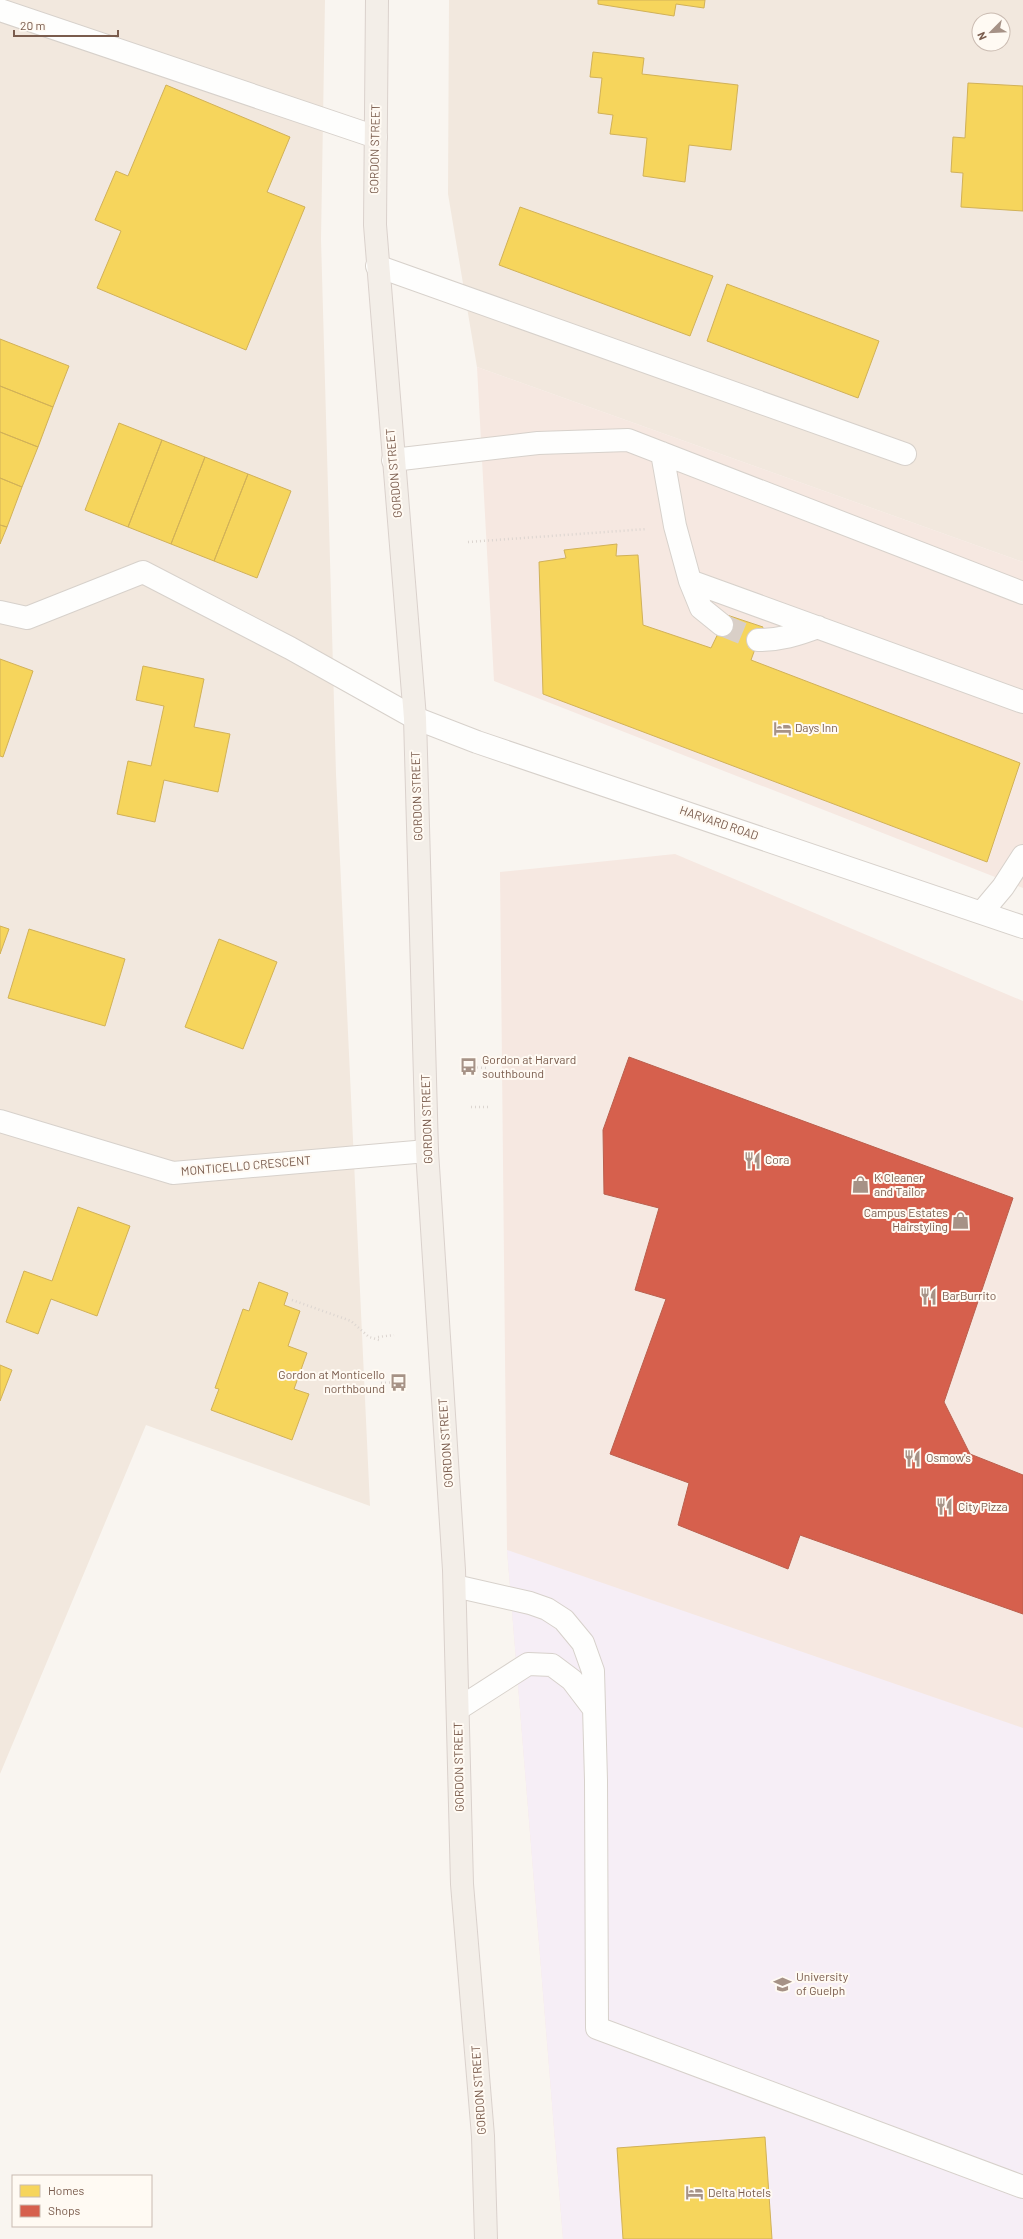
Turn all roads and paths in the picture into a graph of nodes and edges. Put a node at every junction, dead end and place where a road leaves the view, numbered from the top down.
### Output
1 (377, 0) edge
2 (0, 10) edge
3 (376, 137) junction
4 (378, 266) junction
5 (662, 453) junction
6 (905, 454) dead end
7 (393, 460) junction
8 (675, 526) junction
9 (468, 542) dead end
10 (690, 581) junction
11 (1023, 593) edge
12 (0, 612) edge
13 (722, 625) tunnel mouth
14 (818, 627) junction
15 (758, 640) tunnel mouth
16 (1023, 702) edge
17 (415, 718) junction
18 (1023, 856) edge
19 (982, 912) junction
20 (1023, 927) edge
21 (469, 1067) dead end
22 (488, 1068) dead end
23 (471, 1107) dead end
24 (489, 1107) dead end
25 (0, 1121) edge
26 (427, 1151) junction
27 (292, 1300) dead end
28 (394, 1335) dead end
29 (398, 1382) dead end
30 (380, 1383) dead end
31 (455, 1586) junction
32 (458, 1709) junction
33 (594, 1709) junction
34 (1023, 2187) edge
35 (486, 2239) edge

1 - 3 main road, GORDON STREET
2 - 3 street
3 - 4 main road, GORDON STREET
4 - 6 street
4 - 7 main road, GORDON STREET
5 - 7 street
5 - 8 street
5 - 11 street
7 - 17 main road, GORDON STREET
8 - 9 path
8 - 10 street
10 - 13 street
10 - 14 street
12 - 17 street, HARVARD ROAD
14 - 15 street
14 - 16 street
17 - 19 street, HARVARD ROAD
17 - 26 main road, GORDON STREET
18 - 19 street
19 - 20 street, HARVARD ROAD
21 - 22 path
23 - 24 path
25 - 26 street, MONTICELLO CRESCENT
26 - 31 main road, GORDON STREET
27 - 28 path
29 - 30 path
31 - 32 main road, GORDON STREET
31 - 33 street
32 - 33 street
32 - 35 main road, GORDON STREET
33 - 34 street

